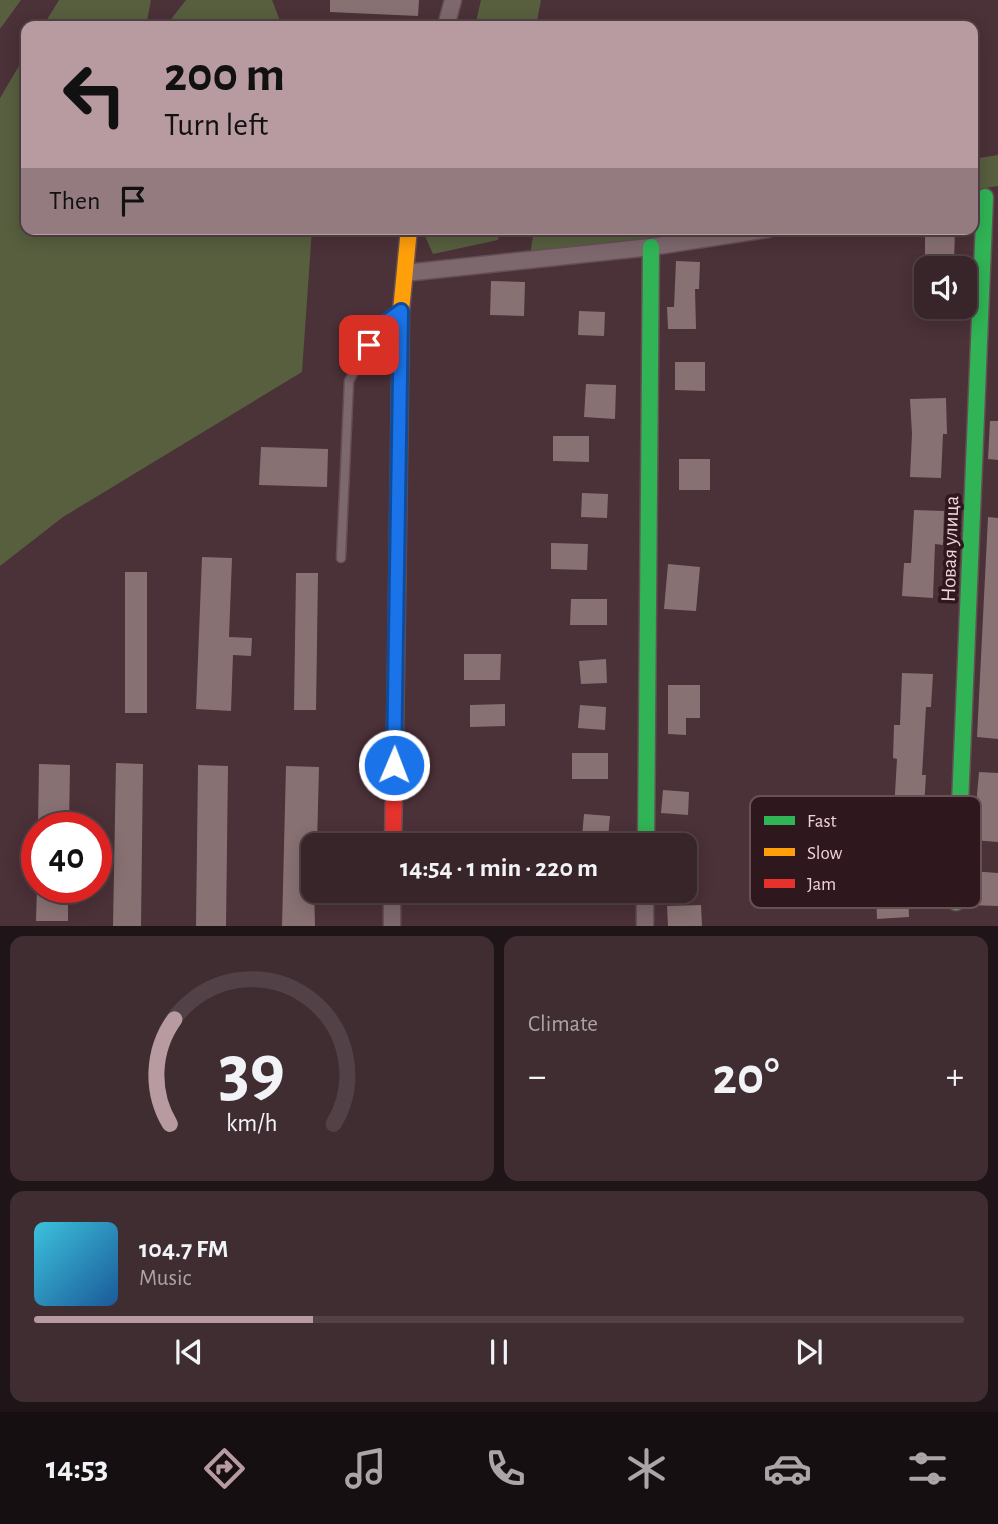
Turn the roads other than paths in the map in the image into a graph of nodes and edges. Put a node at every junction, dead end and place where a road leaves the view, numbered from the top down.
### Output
1 (453, 0) edge
2 (447, 21) edge
3 (985, 197) edge
4 (408, 235) edge
5 (729, 235) edge
6 (651, 247) junction
7 (405, 273) junction
8 (401, 311) junction
9 (341, 558) dead end
10 (960, 796) edge
11 (393, 833) edge
12 (646, 833) edge
13 (392, 903) edge
14 (645, 903) edge
15 (392, 926) edge
16 (645, 926) edge

1 - 2 street
3 - 10 street, Новая улица
4 - 7 street
5 - 6 street
6 - 7 street
6 - 12 street
7 - 8 street
8 - 9 lane
8 - 11 street
13 - 15 street
14 - 16 street

